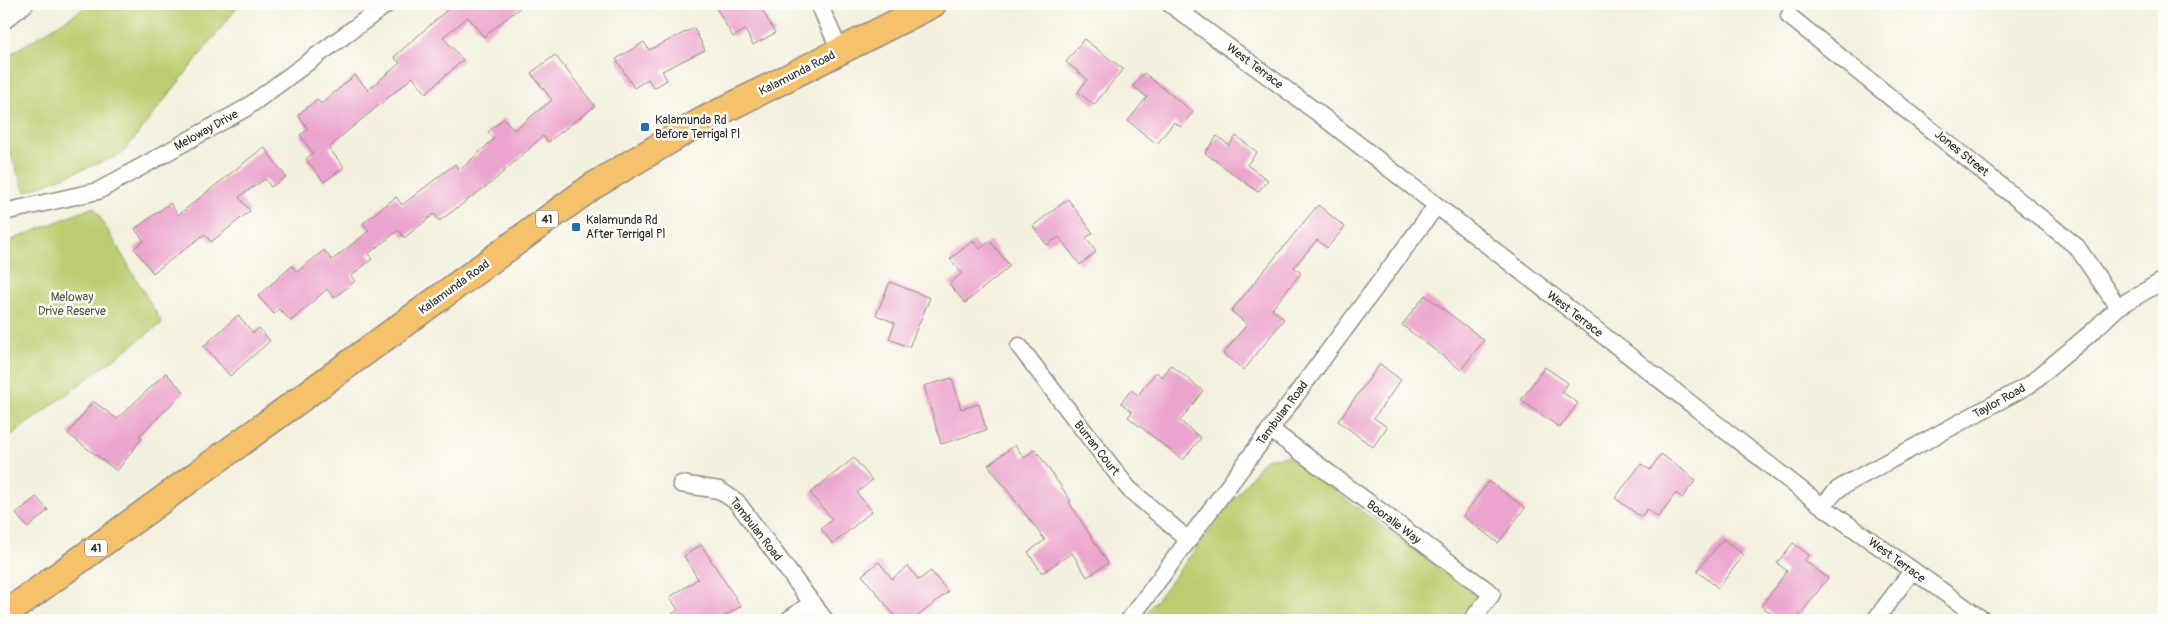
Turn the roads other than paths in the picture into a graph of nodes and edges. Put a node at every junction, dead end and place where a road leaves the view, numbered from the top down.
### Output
1 (25, 4) edge
2 (387, 4) edge
3 (819, 4) edge
4 (933, 4) edge
5 (1170, 4) edge
6 (1789, 16) dead end
7 (4, 22) edge
8 (840, 51) junction
9 (1436, 206) junction
10 (4, 212) edge
11 (2164, 280) edge
12 (2118, 307) junction
13 (1019, 346) dead end
14 (1270, 430) junction
15 (681, 484) dead end
16 (1822, 506) junction
17 (1187, 539) junction
18 (1912, 571) junction
19 (812, 603) junction
20 (4, 615) edge
21 (788, 620) edge
22 (825, 620) edge
23 (1129, 620) edge
24 (1472, 620) edge
25 (1875, 620) edge
26 (1983, 620) edge

1 - 7 street
2 - 10 street, Meloway Drive
3 - 8 street
4 - 8 main road, Kalamunda Road / 41
5 - 9 street, West Terrace
6 - 12 street, Jones Street
8 - 20 main road, Kalamunda Road / 41
9 - 14 street, Tambulan Road
9 - 16 street, West Terrace
11 - 12 street, Taylor Road
12 - 16 street, Taylor Road
13 - 17 street, Burran Court
14 - 17 street, Tambulan Road
14 - 24 street, Booralie Way
15 - 19 street, Tambulan Road
16 - 18 street, West Terrace
17 - 23 street, Tambulan Road
18 - 25 street
18 - 26 street, West Terrace
19 - 21 street
19 - 22 street, Tambulan Road

